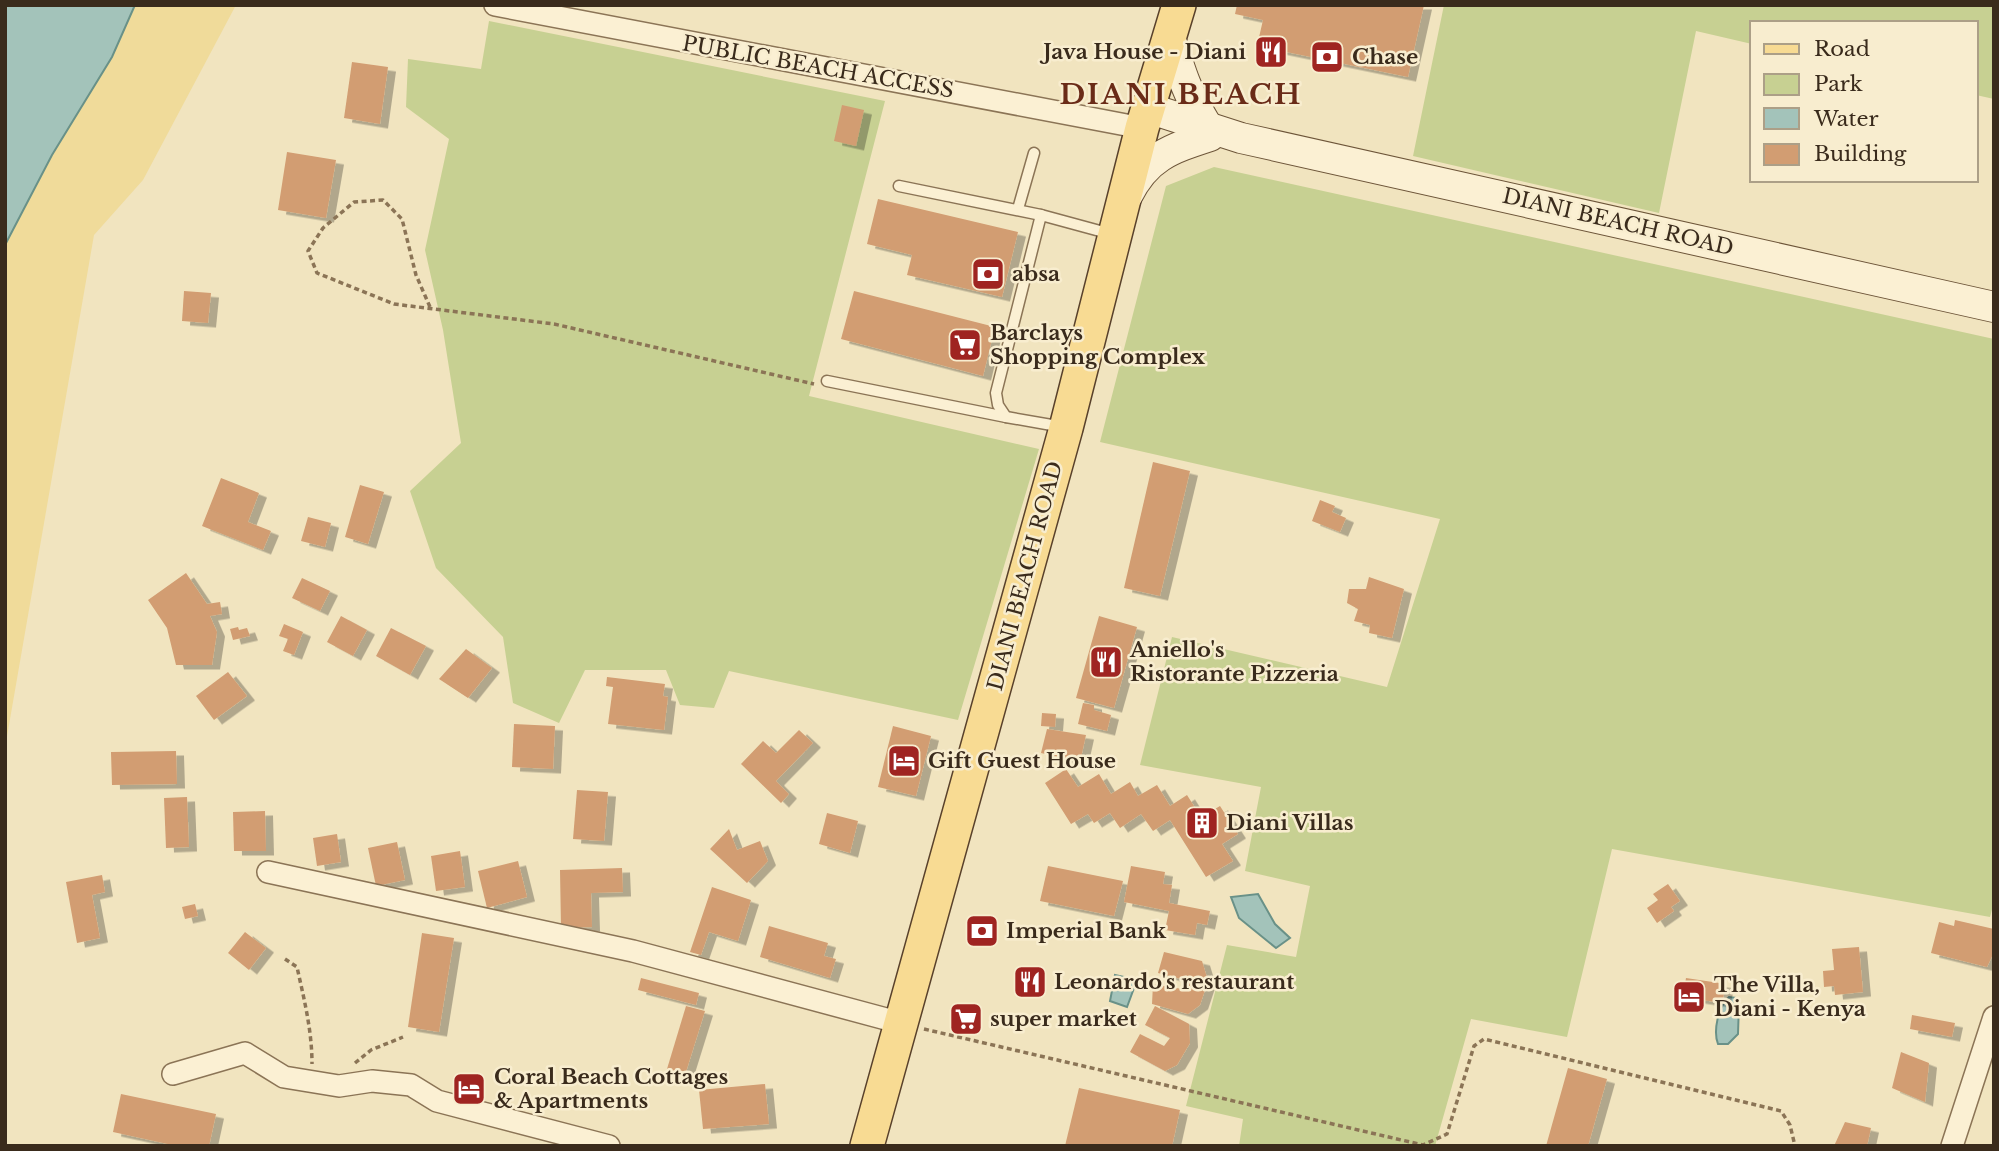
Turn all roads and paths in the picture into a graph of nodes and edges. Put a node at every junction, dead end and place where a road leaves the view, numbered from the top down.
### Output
1 (495, 5) edge
2 (1175, 21) edge
3 (1134, 118) junction
4 (1209, 131) junction
5 (1034, 153) dead end
6 (899, 186) dead end
7 (1127, 196) junction
8 (1018, 209) junction
9 (1041, 215) junction
10 (1115, 235) junction
11 (430, 307) junction
12 (1994, 307) edge
13 (824, 383) joint
14 (1006, 417) junction
15 (1066, 428) junction
16 (268, 872) dead end
17 (285, 959) dead end
18 (1994, 1017) edge
19 (901, 1023) junction
20 (403, 1037) dead end
21 (173, 1074) dead end
22 (314, 1083) junction
23 (338, 1086) junction
24 (608, 1146) edge
25 (867, 1146) edge
26 (1795, 1146) edge
27 (1952, 1146) edge

1 - 3 street, PUBLIC BEACH ACCESS
2 - 3 main road, DIANI BEACH ROAD
2 - 4 main road
3 - 4 main road
3 - 7 main road, DIANI BEACH ROAD
4 - 7 main road
4 - 12 main road, DIANI BEACH ROAD
5 - 8 lane
6 - 8 lane
7 - 10 main road, DIANI BEACH ROAD
8 - 9 lane
9 - 10 lane
9 - 14 lane
10 - 15 main road, DIANI BEACH ROAD
11 - 11 path
11 - 13 path
13 - 14 lane
14 - 15 lane
15 - 19 main road, DIANI BEACH ROAD
16 - 19 street
17 - 22 path
18 - 27 street
19 - 25 main road, DIANI BEACH ROAD
19 - 26 path
20 - 23 path
21 - 22 street
22 - 23 street
23 - 24 street

